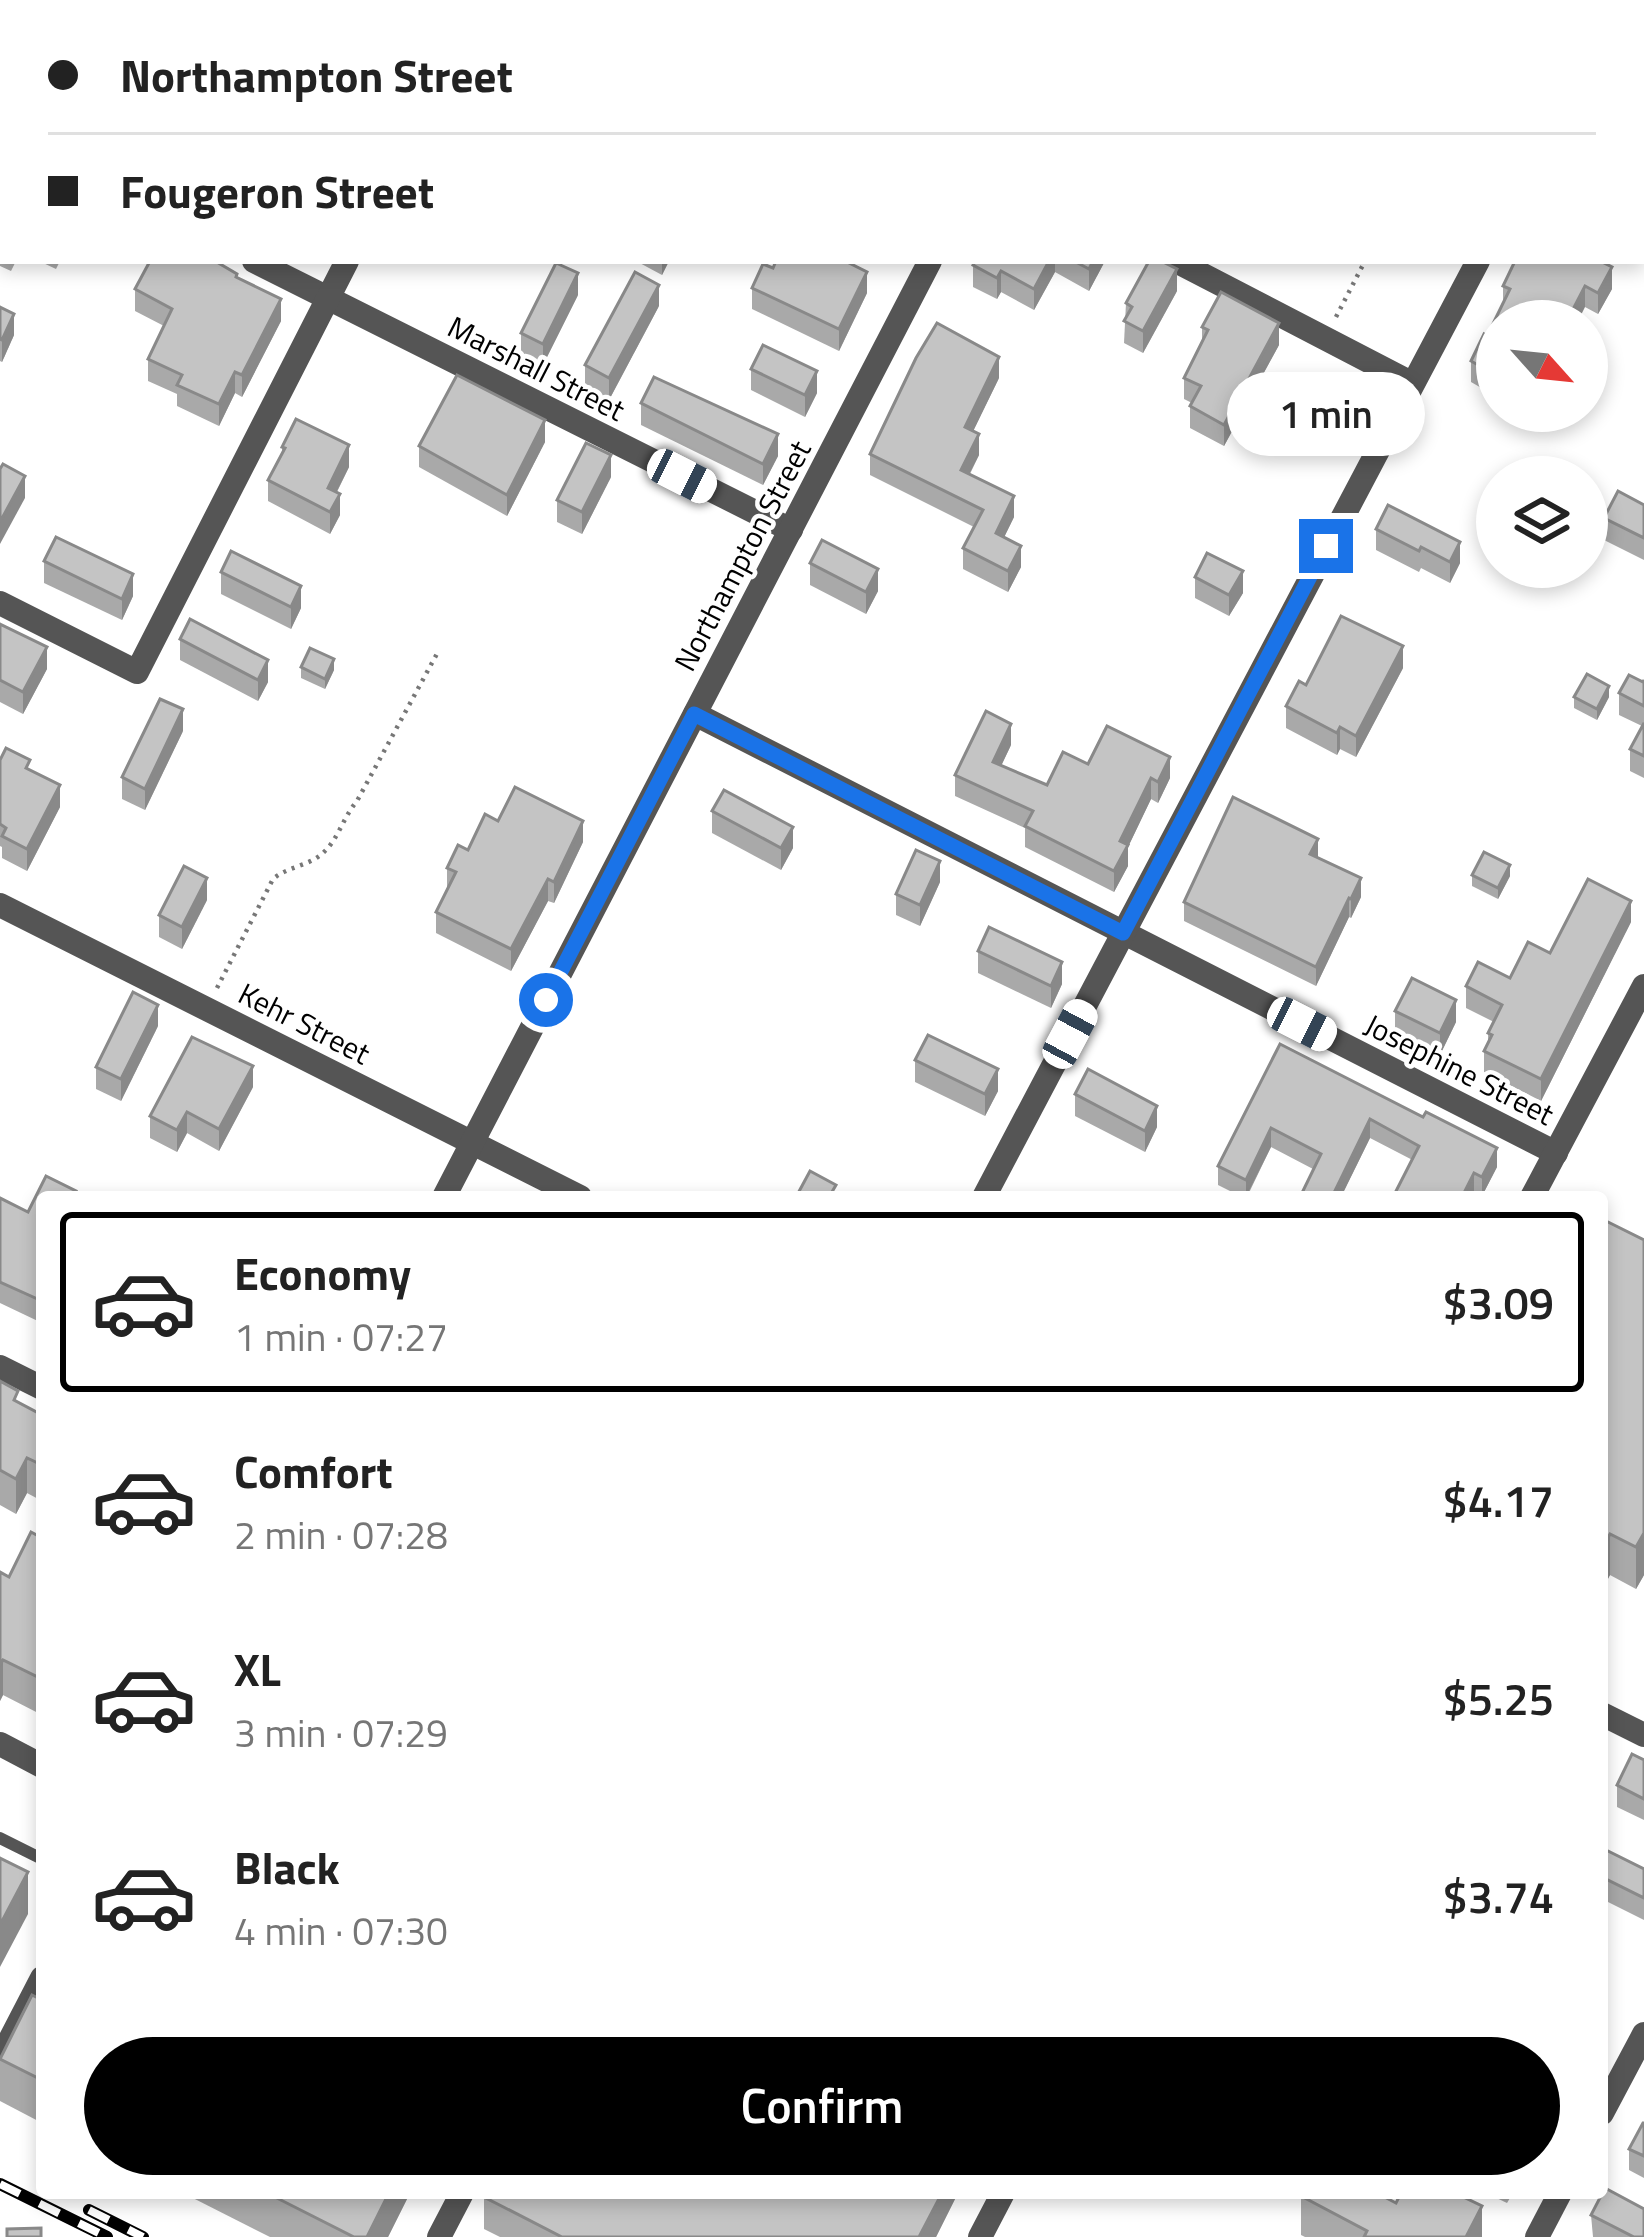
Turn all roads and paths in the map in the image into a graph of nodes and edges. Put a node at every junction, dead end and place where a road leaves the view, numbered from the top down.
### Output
1 (260, 264) edge
2 (345, 264) edge
3 (928, 264) edge
4 (1182, 264) edge
5 (1364, 264) edge
6 (1476, 264) edge
7 (1360, 272) junction
8 (1369, 277) dead end
9 (328, 298) junction
10 (1330, 328) dead end
11 (1411, 383) junction
12 (791, 530) junction
13 (0, 603) edge
14 (439, 650) dead end
15 (694, 714) junction
16 (0, 905) edge
17 (1123, 933) junction
18 (1644, 986) edge
19 (206, 1009) junction
20 (472, 1143) junction
21 (1556, 1153) junction
22 (447, 1191) edge
23 (568, 1191) edge
24 (987, 1191) edge
25 (1535, 1191) edge
26 (0, 1366) edge
27 (36, 1385) edge
28 (1608, 1717) edge
29 (1644, 1736) edge
30 (0, 1744) edge
31 (36, 1763) edge
32 (0, 1838) edge
33 (36, 1856) edge
34 (36, 1992) edge
35 (1644, 2034) edge
36 (0, 2059) edge
37 (1608, 2102) edge
38 (459, 2199) edge
39 (1000, 2199) edge
40 (1557, 2199) edge
41 (440, 2237) edge
42 (980, 2237) edge
43 (1537, 2237) edge

1 - 9 street, Marshall Street
2 - 9 street
3 - 12 street, Northampton Street
4 - 11 street
5 - 7 path
6 - 11 street
7 - 8 path
7 - 10 path
9 - 12 street, Marshall Street
9 - 13 street
11 - 17 street
12 - 15 street, Northampton Street
14 - 19 path
15 - 17 street, Josephine Street
15 - 20 street, Northampton Street
16 - 19 street, Kehr Street
17 - 21 street, Josephine Street
17 - 24 street
18 - 21 street
19 - 20 street, Kehr Street
20 - 22 street, Northampton Street
20 - 23 street, Kehr Street
21 - 25 street
26 - 27 street
28 - 29 street
30 - 31 street
32 - 33 lane
34 - 36 street
35 - 37 street
38 - 41 street
39 - 42 street
40 - 43 street

